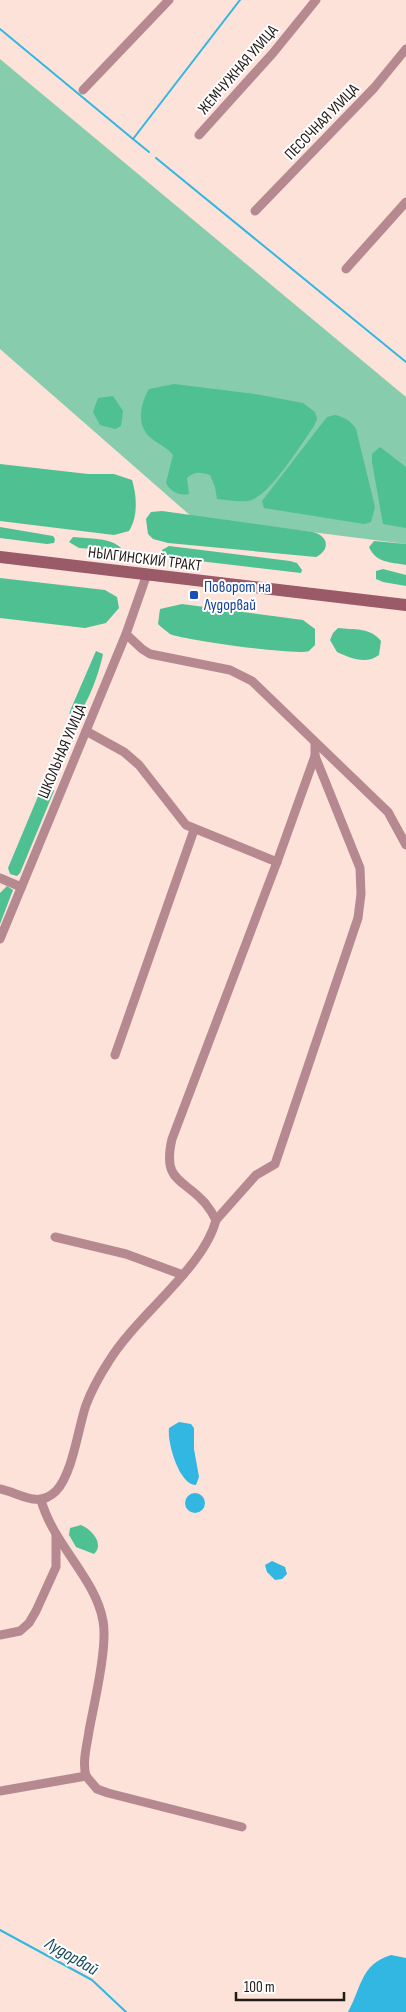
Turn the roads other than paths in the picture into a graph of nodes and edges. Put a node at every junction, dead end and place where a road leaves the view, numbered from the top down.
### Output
1 (169, 0) edge
2 (316, 0) edge
3 (406, 49) edge
4 (83, 90) dead end
5 (200, 135) dead end
6 (406, 202) edge
7 (255, 211) dead end
8 (346, 269) dead end
9 (0, 557) edge
10 (147, 574) junction
11 (406, 605) edge
12 (126, 634) junction
13 (86, 731) junction
14 (315, 742) junction
15 (315, 756) junction
16 (194, 830) junction
17 (406, 845) edge
18 (277, 862) junction
19 (0, 878) edge
20 (21, 887) junction
21 (0, 939) edge
22 (115, 1055) dead end
23 (216, 1220) junction
24 (55, 1237) dead end
25 (183, 1275) junction
26 (0, 1489) edge
27 (41, 1500) junction
28 (56, 1535) junction
29 (0, 1635) edge
30 (86, 1776) junction
31 (0, 1791) edge
32 (242, 1827) dead end

1 - 4 street
2 - 5 street, ЖЕМЧУЖНАЯ УЛИЦА
3 - 7 street, ПЕСОЧНАЯ УЛИЦА
6 - 8 street
9 - 10 main road, НЫЛГИНСКИЙ ТРАКТ
10 - 11 main road, НЫЛГИНСКИЙ ТРАКТ
10 - 12 street, ШКОЛЬНАЯ УЛИЦА
12 - 13 street, ШКОЛЬНАЯ УЛИЦА
12 - 14 street
13 - 16 street
13 - 20 street, ШКОЛЬНАЯ УЛИЦА
14 - 15 street
14 - 17 street
15 - 18 street
15 - 23 street
16 - 18 street
16 - 22 street
18 - 23 street
19 - 20 street
20 - 21 street, ШКОЛЬНАЯ УЛИЦА
23 - 25 street
24 - 25 street
25 - 27 street
26 - 27 street
27 - 28 street
28 - 29 street
28 - 30 street
30 - 31 street
30 - 32 street

